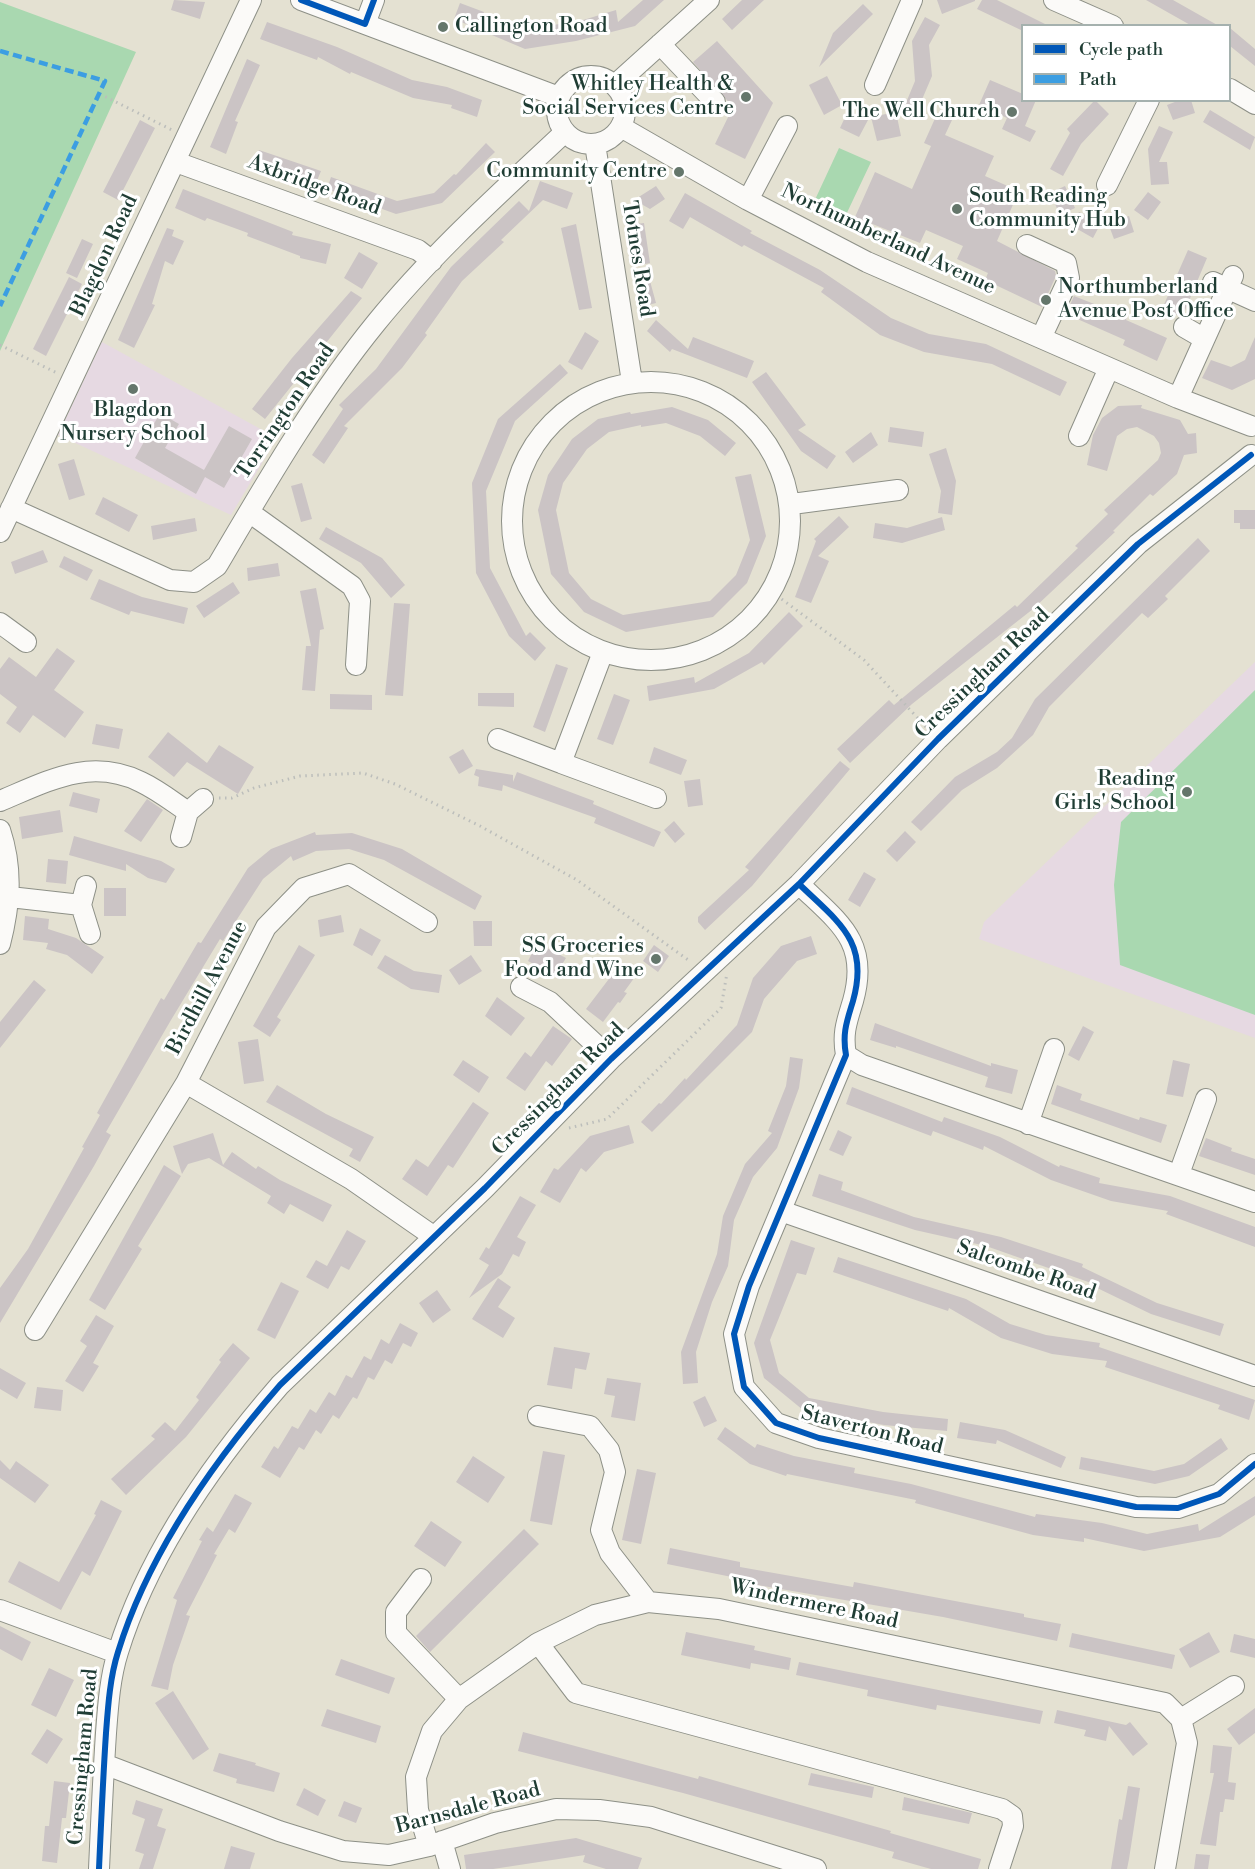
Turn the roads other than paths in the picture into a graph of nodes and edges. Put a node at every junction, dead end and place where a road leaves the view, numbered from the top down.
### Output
1 (251, 0) edge
2 (301, 0) edge
3 (374, 0) edge
4 (709, 0) edge
5 (912, 0) edge
6 (1054, 0) edge
7 (365, 24) junction
8 (1108, 24) edge
9 (660, 44) junction
10 (615, 85) junction
11 (875, 85) dead end
12 (1231, 90) edge
13 (559, 97) junction
14 (715, 102) dead end
15 (1148, 102) edge
16 (1255, 104) edge
17 (787, 126) dead end
18 (621, 127) junction
19 (564, 132) junction
20 (595, 144) junction
21 (176, 162) junction
22 (1107, 185) dead end
23 (748, 200) junction
24 (1027, 245) dead end
25 (432, 261) junction
26 (1255, 302) edge
27 (1184, 327) dead end
28 (1041, 338) junction
29 (1203, 338) junction
30 (1109, 368) junction
31 (632, 382) junction
32 (1178, 398) junction
33 (1253, 423) edge
34 (1080, 436) dead end
35 (1253, 458) edge
36 (898, 490) dead end
37 (792, 504) junction
38 (11, 508) junction
39 (249, 512) junction
40 (0, 532) edge
41 (0, 623) edge
42 (26, 642) dead end
43 (603, 652) junction
44 (356, 665) dead end
45 (498, 739) dead end
46 (561, 763) junction
47 (656, 798) dead end
48 (0, 801) edge
49 (0, 830) edge
50 (181, 837) dead end
51 (799, 884) junction
52 (10, 897) junction
53 (427, 922) dead end
54 (90, 934) dead end
55 (0, 944) edge
56 (521, 987) dead end
57 (1054, 1049) dead end
58 (846, 1055) junction
59 (611, 1059) junction
60 (186, 1083) junction
61 (1206, 1099) dead end
62 (1028, 1124) junction
63 (1179, 1174) junction
64 (1255, 1202) edge
65 (781, 1211) junction
66 (433, 1236) junction
67 (35, 1330) dead end
68 (1255, 1376) edge
69 (538, 1416) dead end
70 (1255, 1464) edge
71 (421, 1579) dead end
72 (648, 1602) junction
73 (0, 1610) edge
74 (538, 1643) junction
75 (117, 1653) junction
76 (1234, 1686) dead end
77 (459, 1699) junction
78 (1180, 1719) junction
79 (104, 1764) junction
80 (435, 1844) junction
81 (99, 1869) edge
82 (450, 1869) edge
83 (816, 1869) edge
84 (999, 1869) edge
85 (1165, 1869) edge

1 - 21 street, Blagdon Road
2 - 7 street
3 - 7 street
4 - 9 street
5 - 11 street
6 - 8 street
7 - 13 street
9 - 10 street
9 - 14 street
10 - 13 street
10 - 18 street
12 - 16 street
13 - 19 street
15 - 22 street
17 - 23 street
18 - 20 street
18 - 23 street, Northumberland Avenue
19 - 20 street
19 - 25 street, Torrington Road
20 - 31 street, Totnes Road
21 - 25 street, Axbridge Road
21 - 38 street, Blagdon Road
23 - 28 street, Northumberland Avenue
24 - 28 street
25 - 39 street, Torrington Road
26 - 29 street
27 - 29 street
28 - 30 street, Northumberland Avenue
29 - 32 street
30 - 32 street, Northumberland Avenue
30 - 34 street
31 - 37 street
31 - 43 street
32 - 33 street, Northumberland Avenue
33 - 35 street
35 - 51 street, Cressingham Road
36 - 37 street
37 - 43 street
38 - 39 street, Torrington Road
38 - 40 street, Blagdon Road
39 - 44 street
41 - 42 street
43 - 46 street
45 - 46 street
46 - 47 street
48 - 50 street
49 - 52 street
51 - 58 street, Staverton Road
51 - 59 street, Cressingham Road
52 - 54 street
52 - 55 street
53 - 60 street, Birdhill Avenue
56 - 59 street
57 - 62 street
58 - 62 street
58 - 65 street, Staverton Road
59 - 66 street, Cressingham Road
60 - 66 street, Birdhill Avenue
60 - 67 street, Birdhill Avenue
61 - 63 street
62 - 63 street
63 - 64 street
65 - 68 street, Salcombe Road
65 - 70 street, Staverton Road
66 - 75 street, Cressingham Road
69 - 72 street
71 - 77 street
72 - 74 street, Windermere Road
72 - 78 street, Windermere Road
73 - 75 street
74 - 77 street, Windermere Road
74 - 84 street
75 - 79 street, Cressingham Road
76 - 78 street
77 - 80 street, Windermere Road
78 - 85 street
79 - 80 street, Barnsdale Road
79 - 81 street, Cressingham Road
80 - 82 street, Windermere Road
80 - 83 street, Barnsdale Road

